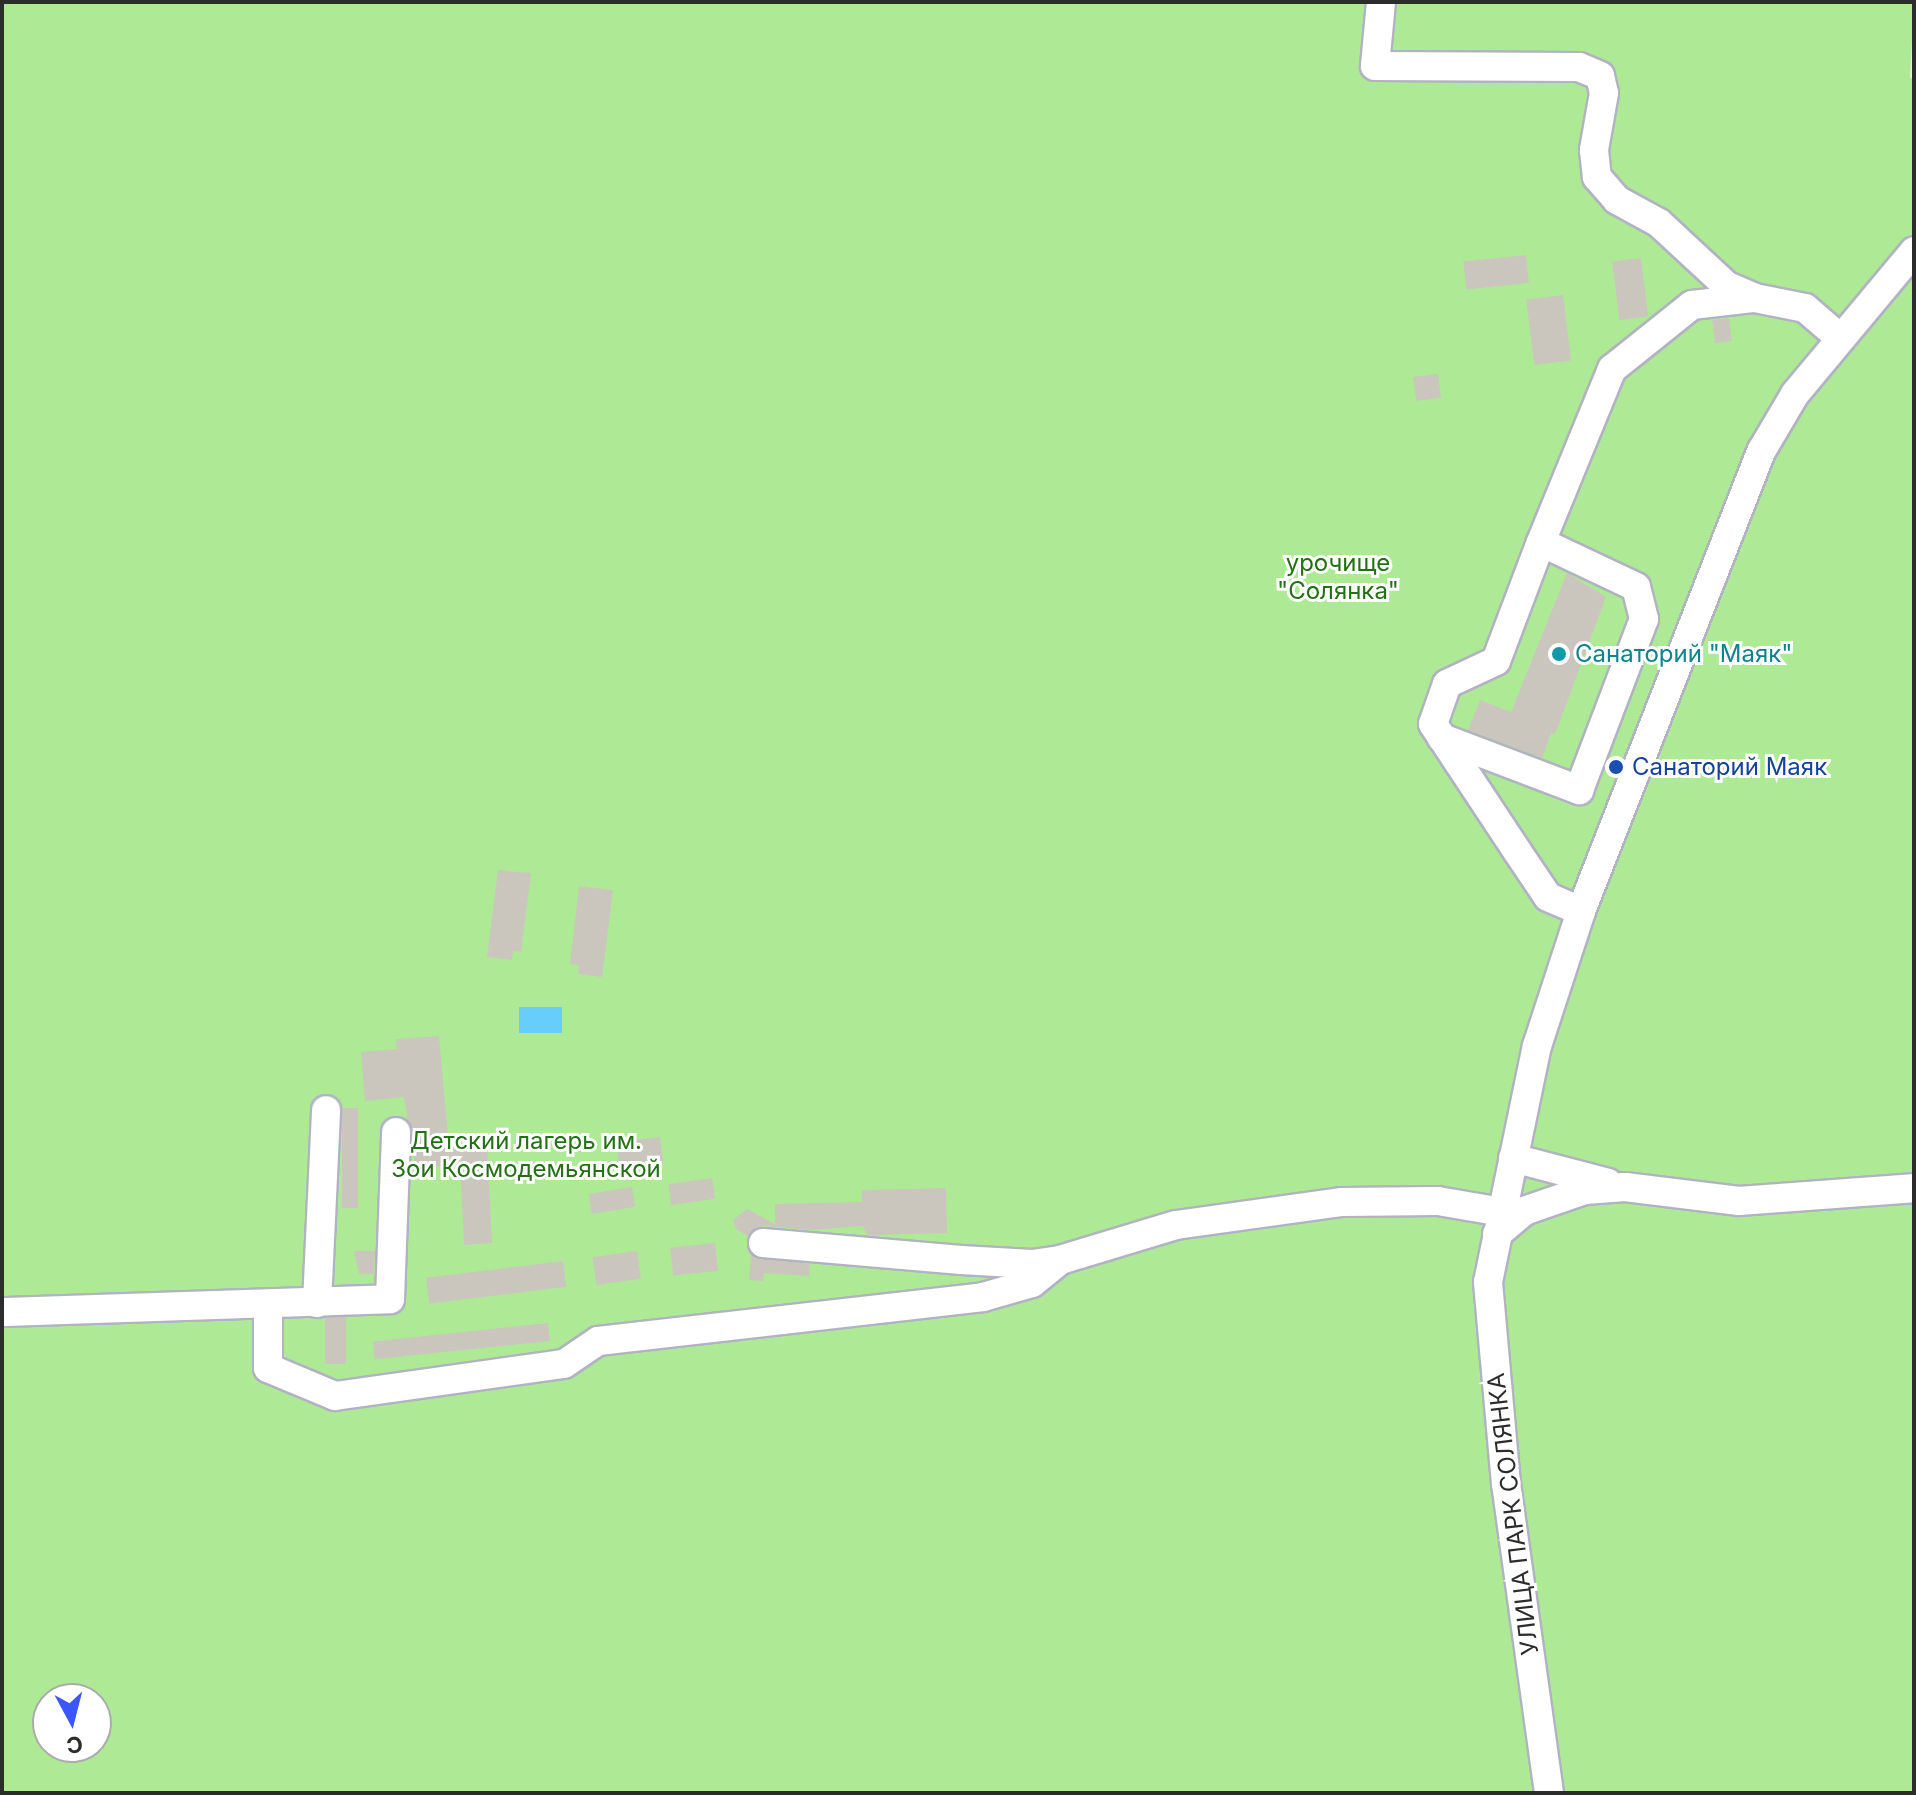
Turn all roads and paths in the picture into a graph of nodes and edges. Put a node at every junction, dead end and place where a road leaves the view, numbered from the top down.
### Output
1 (1381, 2) edge
2 (1914, 251) edge
3 (1755, 298) junction
4 (1840, 338) junction
5 (1541, 542) junction
6 (1442, 738) junction
7 (1581, 911) junction
8 (326, 1110) dead end
9 (396, 1132) dead end
10 (1513, 1158) junction
11 (1625, 1187) junction
12 (1914, 1188) edge
13 (1499, 1223) junction
14 (763, 1243) dead end
15 (1060, 1260) junction
16 (317, 1303) junction
17 (268, 1305) junction
18 (2, 1312) edge
19 (1549, 1793) edge

1 - 3 street
2 - 4 street, УЛИЦА ПАРК СОЛЯНКА
3 - 4 street
3 - 5 street
4 - 7 street, УЛИЦА ПАРК СОЛЯНКА
5 - 6 street
5 - 6 street
6 - 7 street
7 - 10 street, УЛИЦА ПАРК СОЛЯНКА
8 - 16 street
9 - 16 street
10 - 11 street
10 - 13 street, УЛИЦА ПАРК СОЛЯНКА
11 - 12 street
11 - 13 street
13 - 15 street
13 - 19 street, УЛИЦА ПАРК СОЛЯНКА
14 - 15 street
15 - 17 street
16 - 17 street
17 - 18 street

